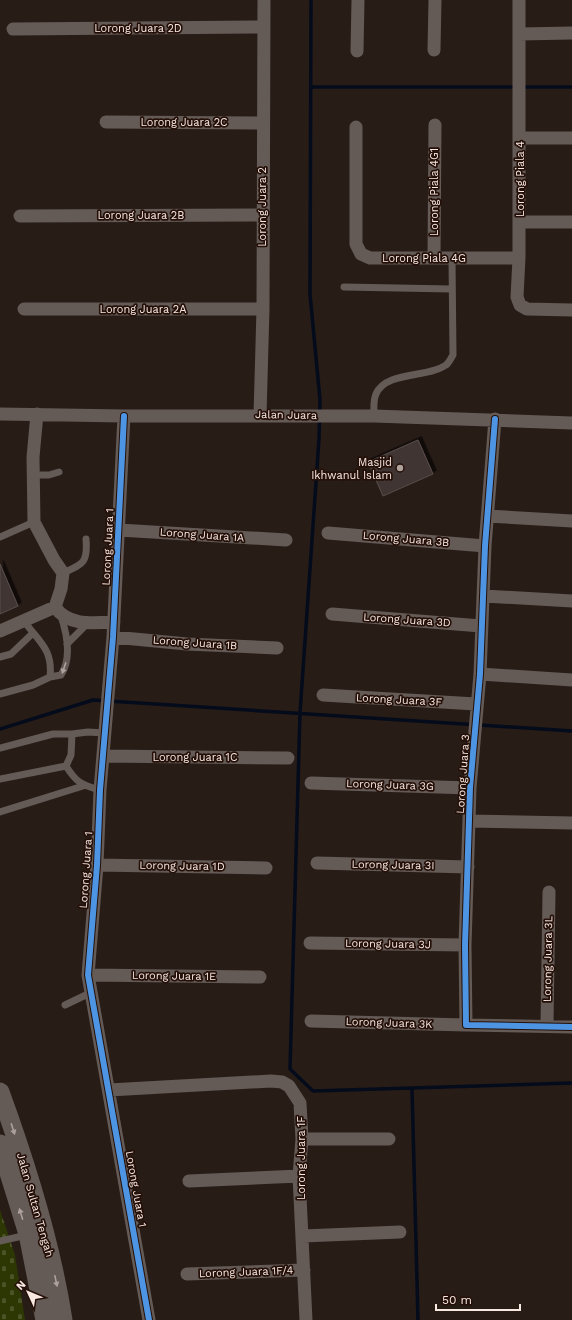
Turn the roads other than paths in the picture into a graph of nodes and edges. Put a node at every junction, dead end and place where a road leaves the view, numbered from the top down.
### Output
1 (264, 0) edge
2 (358, 0) edge
3 (435, 0) edge
4 (519, 0) edge
5 (264, 27) junction
6 (13, 29) dead end
7 (572, 33) edge
8 (519, 34) junction
9 (434, 50) dead end
10 (357, 51) dead end
11 (106, 122) dead end
12 (262, 123) junction
13 (435, 125) dead end
14 (356, 127) dead end
15 (520, 138) junction
16 (572, 138) edge
17 (262, 214) junction
18 (20, 216) dead end
19 (519, 222) junction
20 (572, 222) edge
21 (434, 258) junction
22 (452, 258) junction
23 (519, 258) junction
24 (344, 287) dead end
25 (451, 289) junction
26 (24, 308) dead end
27 (263, 309) junction
28 (572, 310) edge
29 (0, 414) edge
30 (37, 414) junction
31 (260, 415) junction
32 (124, 416) junction
33 (374, 416) junction
34 (495, 419) junction
35 (572, 423) edge
36 (59, 472) dead end
37 (33, 475) junction
38 (488, 516) junction
39 (572, 521) edge
40 (34, 522) junction
41 (119, 530) junction
42 (328, 533) dead end
43 (0, 537) edge
44 (86, 539) dead end
45 (286, 540) dead end
46 (485, 546) junction
47 (63, 573) junction
48 (484, 596) junction
49 (572, 601) edge
50 (58, 612) junction
51 (332, 614) dead end
52 (24, 621) junction
53 (114, 622) junction
54 (87, 624) junction
55 (482, 626) junction
56 (0, 631) edge
57 (33, 633) junction
58 (113, 637) junction
59 (67, 644) junction
60 (276, 648) dead end
61 (0, 657) edge
62 (480, 674) junction
63 (50, 677) junction
64 (572, 680) edge
65 (0, 694) edge
66 (323, 695) dead end
67 (476, 710) junction
68 (104, 733) junction
69 (72, 734) junction
70 (0, 748) edge
71 (103, 756) junction
72 (288, 758) dead end
73 (66, 766) junction
74 (0, 779) edge
75 (311, 783) dead end
76 (83, 786) junction
77 (470, 788) junction
78 (100, 790) junction
79 (0, 812) edge
80 (470, 821) junction
81 (572, 823) edge
82 (318, 863) dead end
83 (97, 865) junction
84 (468, 867) junction
85 (266, 868) dead end
86 (549, 892) dead end
87 (310, 942) dead end
88 (465, 945) junction
89 (88, 975) junction
90 (260, 977) dead end
91 (90, 992) junction
92 (65, 1005) dead end
93 (311, 1021) dead end
94 (466, 1024) junction
95 (547, 1026) junction
96 (572, 1027) edge
97 (109, 1090) junction
98 (0, 1092) edge
99 (302, 1139) junction
100 (390, 1139) dead end
101 (0, 1144) edge
102 (299, 1176) junction
103 (189, 1181) dead end
104 (400, 1232) dead end
105 (28, 1234) junction
106 (303, 1236) junction
107 (0, 1241) edge
108 (304, 1270) junction
109 (187, 1274) dead end
110 (45, 1320) edge
111 (63, 1320) edge
112 (149, 1320) edge
113 (306, 1320) edge

1 - 5 street, Lorong Juara 2
2 - 10 street
3 - 9 street
4 - 8 street, Lorong Piala 4
5 - 6 street, Lorong Juara 2D
5 - 12 street, Lorong Juara 2
7 - 8 street
8 - 15 street, Lorong Piala 4
11 - 12 street, Lorong Juara 2C
12 - 17 street, Lorong Juara 2
13 - 21 street, Lorong Piala 4G1
14 - 21 street, Lorong Piala 4G
15 - 16 street
15 - 19 street, Lorong Piala 4
17 - 18 street, Lorong Juara 2B
17 - 27 street, Lorong Juara 2
19 - 20 street
19 - 23 street, Lorong Piala 4
21 - 22 street, Lorong Piala 4G
22 - 23 street, Lorong Piala 4G
22 - 25 lane
23 - 28 street, Lorong Piala 4
24 - 25 lane
25 - 33 lane
26 - 27 street, Lorong Juara 2A
27 - 31 street, Lorong Juara 2
29 - 30 street, Jalan Juara
30 - 32 street, Jalan Juara
30 - 37 street
31 - 32 street, Jalan Juara
31 - 33 street, Jalan Juara
32 - 41 street, Lorong Juara 1
33 - 34 street, Jalan Juara
34 - 35 street, Jalan Juara
34 - 38 street, Lorong Juara 3
36 - 37 lane
37 - 40 street
38 - 39 street
38 - 46 street, Lorong Juara 3
40 - 43 lane
40 - 47 street
41 - 45 street, Lorong Juara 1A
41 - 53 street, Lorong Juara 1
42 - 46 street, Lorong Juara 3B
44 - 47 lane
46 - 48 street, Lorong Juara 3
47 - 50 street
48 - 49 street
48 - 55 street, Lorong Juara 3
50 - 52 street
50 - 54 street
50 - 59 lane
51 - 55 street, Lorong Juara 3D
52 - 56 street
52 - 57 lane
53 - 54 street
53 - 58 street, Lorong Juara 1
54 - 59 lane
55 - 62 street, Lorong Juara 3
57 - 61 lane
57 - 63 lane
58 - 60 street, Lorong Juara 1B
58 - 68 street, Lorong Juara 1
59 -> 63 lane
62 - 64 street
62 - 67 street, Lorong Juara 3
63 - 65 lane
66 - 67 street, Lorong Juara 3F
67 - 77 street, Lorong Juara 3
68 - 69 lane
68 - 71 street, Lorong Juara 1
69 - 70 lane
69 - 73 lane
71 - 72 street, Lorong Juara 1C
71 - 78 street, Lorong Juara 1
73 - 74 lane
73 - 76 lane
75 - 77 street, Lorong Juara 3G
76 - 78 lane
76 - 79 lane
77 - 80 street, Lorong Juara 3
78 - 83 street, Lorong Juara 1
80 - 81 street
80 - 84 street, Lorong Juara 3
82 - 84 street, Lorong Juara 3I
83 - 85 street, Lorong Juara 1D
83 - 89 street, Lorong Juara 1
84 - 88 street, Lorong Juara 3
86 - 95 street, Lorong Juara 3L
87 - 88 street, Lorong Juara 3J
88 - 94 street, Lorong Juara 3
89 - 90 street, Lorong Juara 1E
89 - 91 street, Lorong Juara 1
91 - 92 lane
91 - 97 street, Lorong Juara 1
93 - 94 street, Lorong Juara 3K
94 - 95 street
95 - 96 street
97 - 99 street, Lorong Juara 1F
97 - 112 street, Lorong Juara 1
98 -> 111 main road, Jalan Sultan Tengah
99 - 100 street
99 - 102 street, Lorong Juara 1F
105 -> 101 main road, Jalan Sultan Tengah
102 - 103 street
102 - 106 street, Lorong Juara 1F
104 - 106 street
105 - 107 lane
105 - 110 main road, Jalan Sultan Tengah
106 - 108 street, Lorong Juara 1F
108 - 109 street, Lorong Juara 1F/4
108 - 113 street, Lorong Juara 1F

